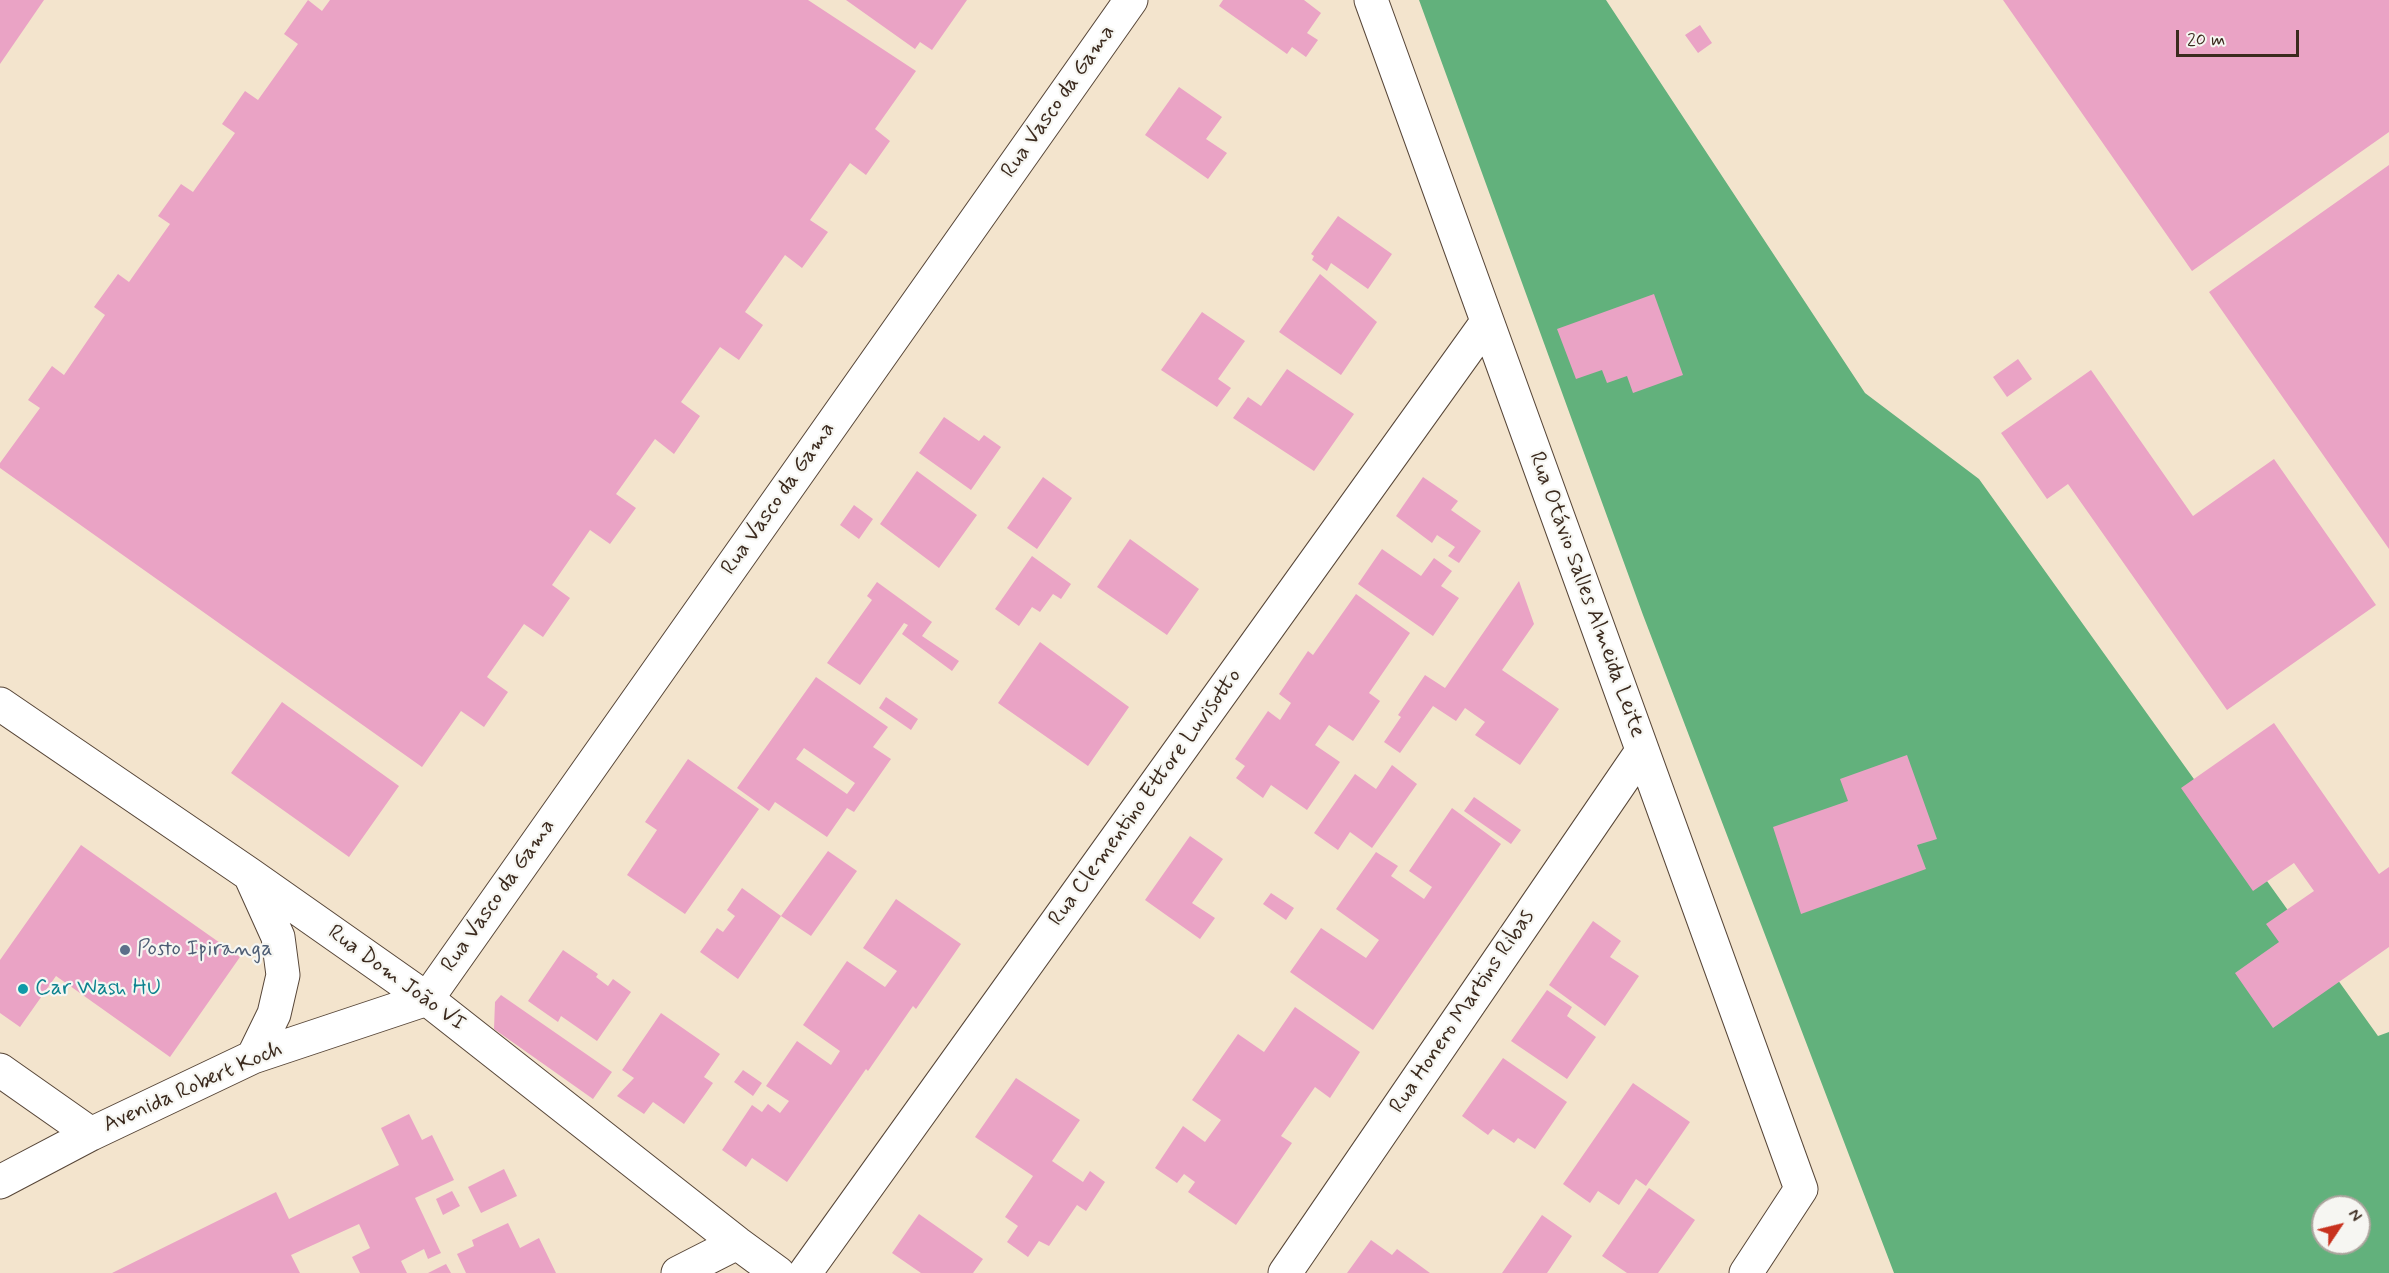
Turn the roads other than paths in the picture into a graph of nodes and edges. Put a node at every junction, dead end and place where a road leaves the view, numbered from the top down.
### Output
1 (1371, 0) edge
2 (1130, 1) edge
3 (1487, 322) junction
4 (0, 704) edge
5 (1642, 751) junction
6 (249, 874) junction
7 (427, 999) junction
8 (253, 1056) junction
9 (0, 1070) edge
10 (91, 1134) junction
11 (0, 1182) edge
12 (737, 1243) junction
13 (678, 1273) edge
14 (778, 1273) edge
15 (805, 1273) edge
16 (1285, 1273) edge
17 (1746, 1273) edge

1 - 3 street, Rua Otávio Salles Almeida Leite
2 - 7 street, Rua Vasco da Gama
3 - 5 street, Rua Otávio Salles Almeida Leite
3 - 15 street, Rua Clementino Ettore Luvisotto
4 - 6 street, Rua Dom João VI
5 - 16 street, Rua Honero Martins Ribas
5 - 17 street, Rua Otávio Salles Almeida Leite
6 - 7 street, Rua Dom João VI
6 - 8 street
7 - 8 street, Avenida Robert Koch
7 - 12 street, Rua Dom João VI
8 - 10 street, Avenida Robert Koch
9 - 10 street
10 - 11 street, Avenida Robert Koch
12 - 13 street
12 - 14 street, Rua Dom João VI

